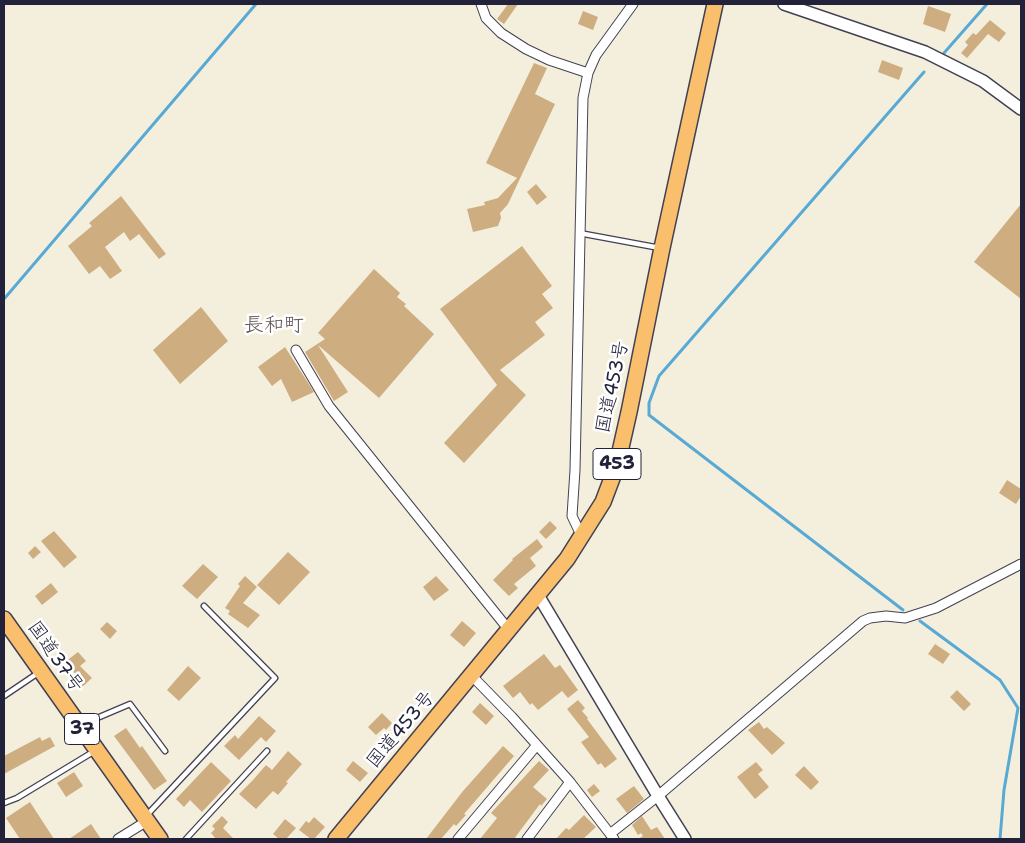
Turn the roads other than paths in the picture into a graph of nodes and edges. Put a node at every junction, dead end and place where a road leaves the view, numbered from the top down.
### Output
1 (481, 4) edge
2 (633, 4) edge
3 (715, 4) edge
4 (784, 4) edge
5 (588, 73) junction
6 (1021, 109) edge
7 (579, 233) junction
8 (662, 248) junction
9 (296, 350) dead end
10 (582, 538) junction
11 (1021, 564) edge
12 (538, 595) junction
13 (204, 606) dead end
14 (4, 619) edge
15 (509, 630) junction
16 (41, 671) junction
17 (472, 676) junction
18 (4, 696) edge
19 (80, 726) junction
20 (537, 745) junction
21 (97, 750) junction
22 (165, 751) dead end
23 (267, 751) dead end
24 (570, 782) junction
25 (658, 796) junction
26 (4, 803) edge
27 (146, 819) junction
28 (612, 837) edge
29 (118, 839) edge
30 (160, 839) edge
31 (186, 839) edge
32 (336, 839) edge
33 (458, 839) edge
34 (527, 839) edge
35 (685, 839) edge

1 - 5 street
2 - 5 street
3 - 8 highway, 国道453号 / 453
4 - 6 street
5 - 7 street
7 - 8 lane
7 - 10 street
8 - 10 highway, 国道453号 / 453
9 - 15 street
10 - 12 highway, 国道453号 / 453
11 - 25 street
12 - 15 highway, 国道453号 / 453
12 - 25 street
13 - 27 lane
14 - 16 highway, 国道37号 / 37
15 - 17 highway, 国道453号 / 453
16 - 18 lane
16 - 19 highway, 国道37号 / 37
17 - 20 street
17 - 32 highway, 国道453号 / 453
19 - 21 highway, 国道37号 / 37
19 - 22 lane
20 - 24 street
20 - 33 street
21 - 26 lane
21 - 27 highway, 国道37号 / 37
23 - 31 lane
24 - 28 street
24 - 34 street
25 - 28 street
25 - 35 street
27 - 29 street
27 - 30 highway, 国道37号 / 37

